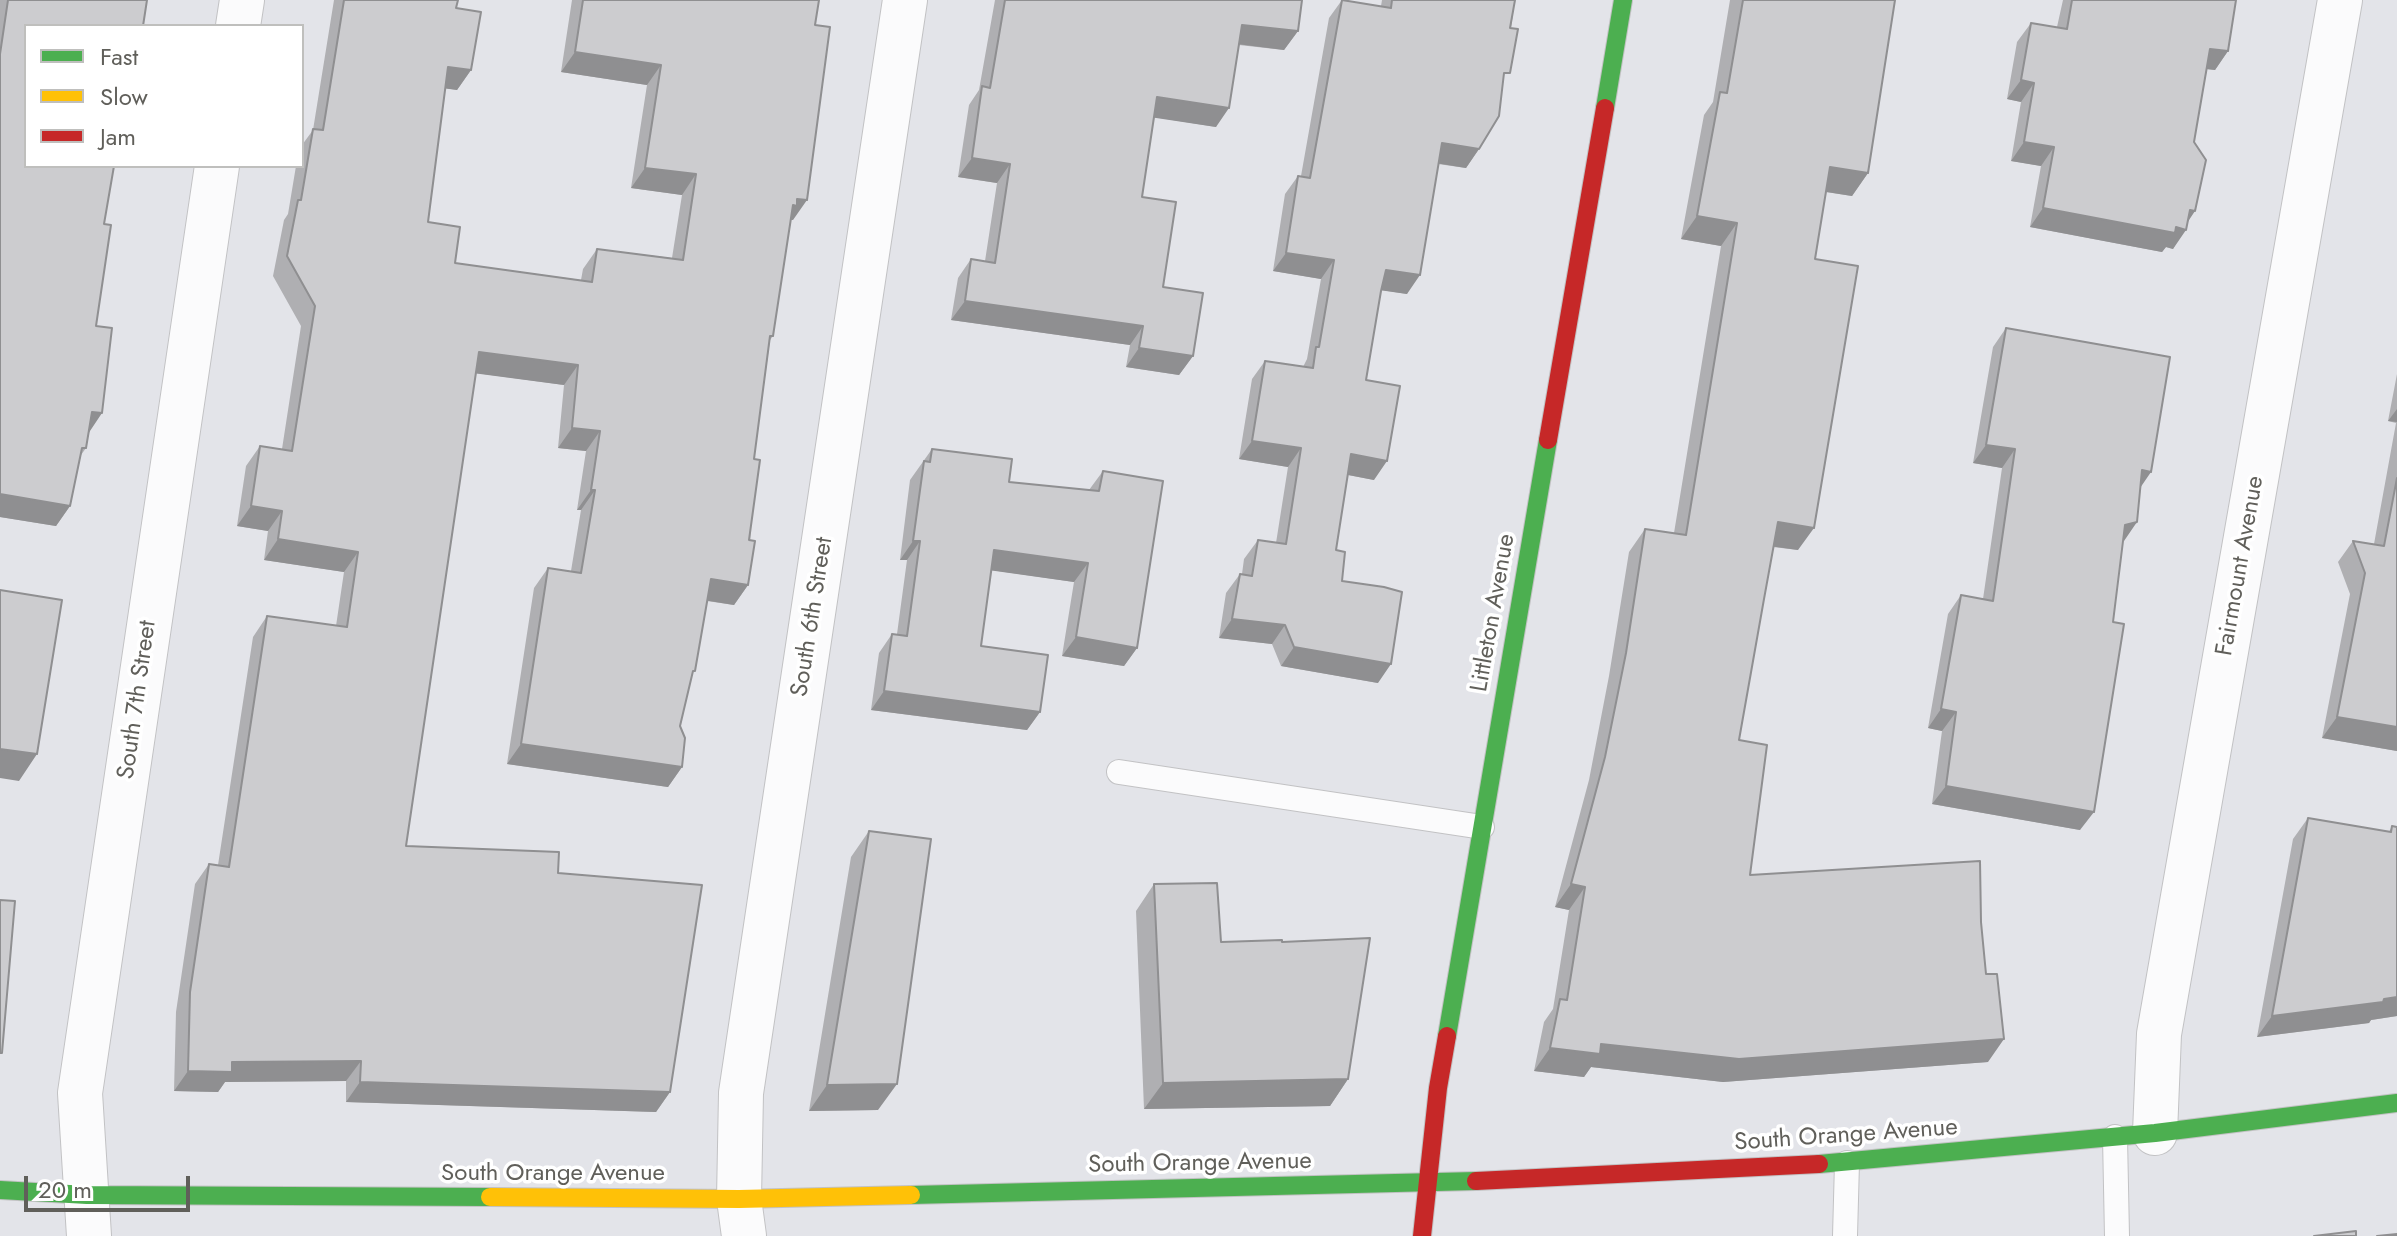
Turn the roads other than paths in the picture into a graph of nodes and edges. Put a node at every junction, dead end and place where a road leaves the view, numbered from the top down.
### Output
1 (242, 0) edge
2 (905, 0) edge
3 (1623, 0) edge
4 (2340, 0) edge
5 (238, 24) edge
6 (217, 168) edge
7 (1119, 772) dead end
8 (1482, 827) junction
9 (2397, 1103) edge
10 (2135, 1135) junction
11 (1847, 1163) junction
12 (1426, 1183) junction
13 (0, 1190) edge
14 (88, 1215) edge
15 (742, 1218) edge
16 (1422, 1236) edge
17 (1845, 1236) edge
18 (2117, 1236) edge

1 - 5 street
2 - 15 street, South 6th Street
3 - 8 main road, Littleton Avenue
4 - 10 street, Fairmount Avenue
6 - 14 street, South 7th Street
7 - 8 lane
8 - 12 main road, Littleton Avenue
9 - 10 main road, South Orange Avenue
10 - 11 main road, South Orange Avenue
10 - 18 lane
11 - 12 main road, South Orange Avenue
11 - 17 lane
12 - 15 main road, South Orange Avenue
12 - 16 main road, Littleton Avenue
13 - 14 main road, South Orange Avenue
14 - 15 main road, South Orange Avenue

